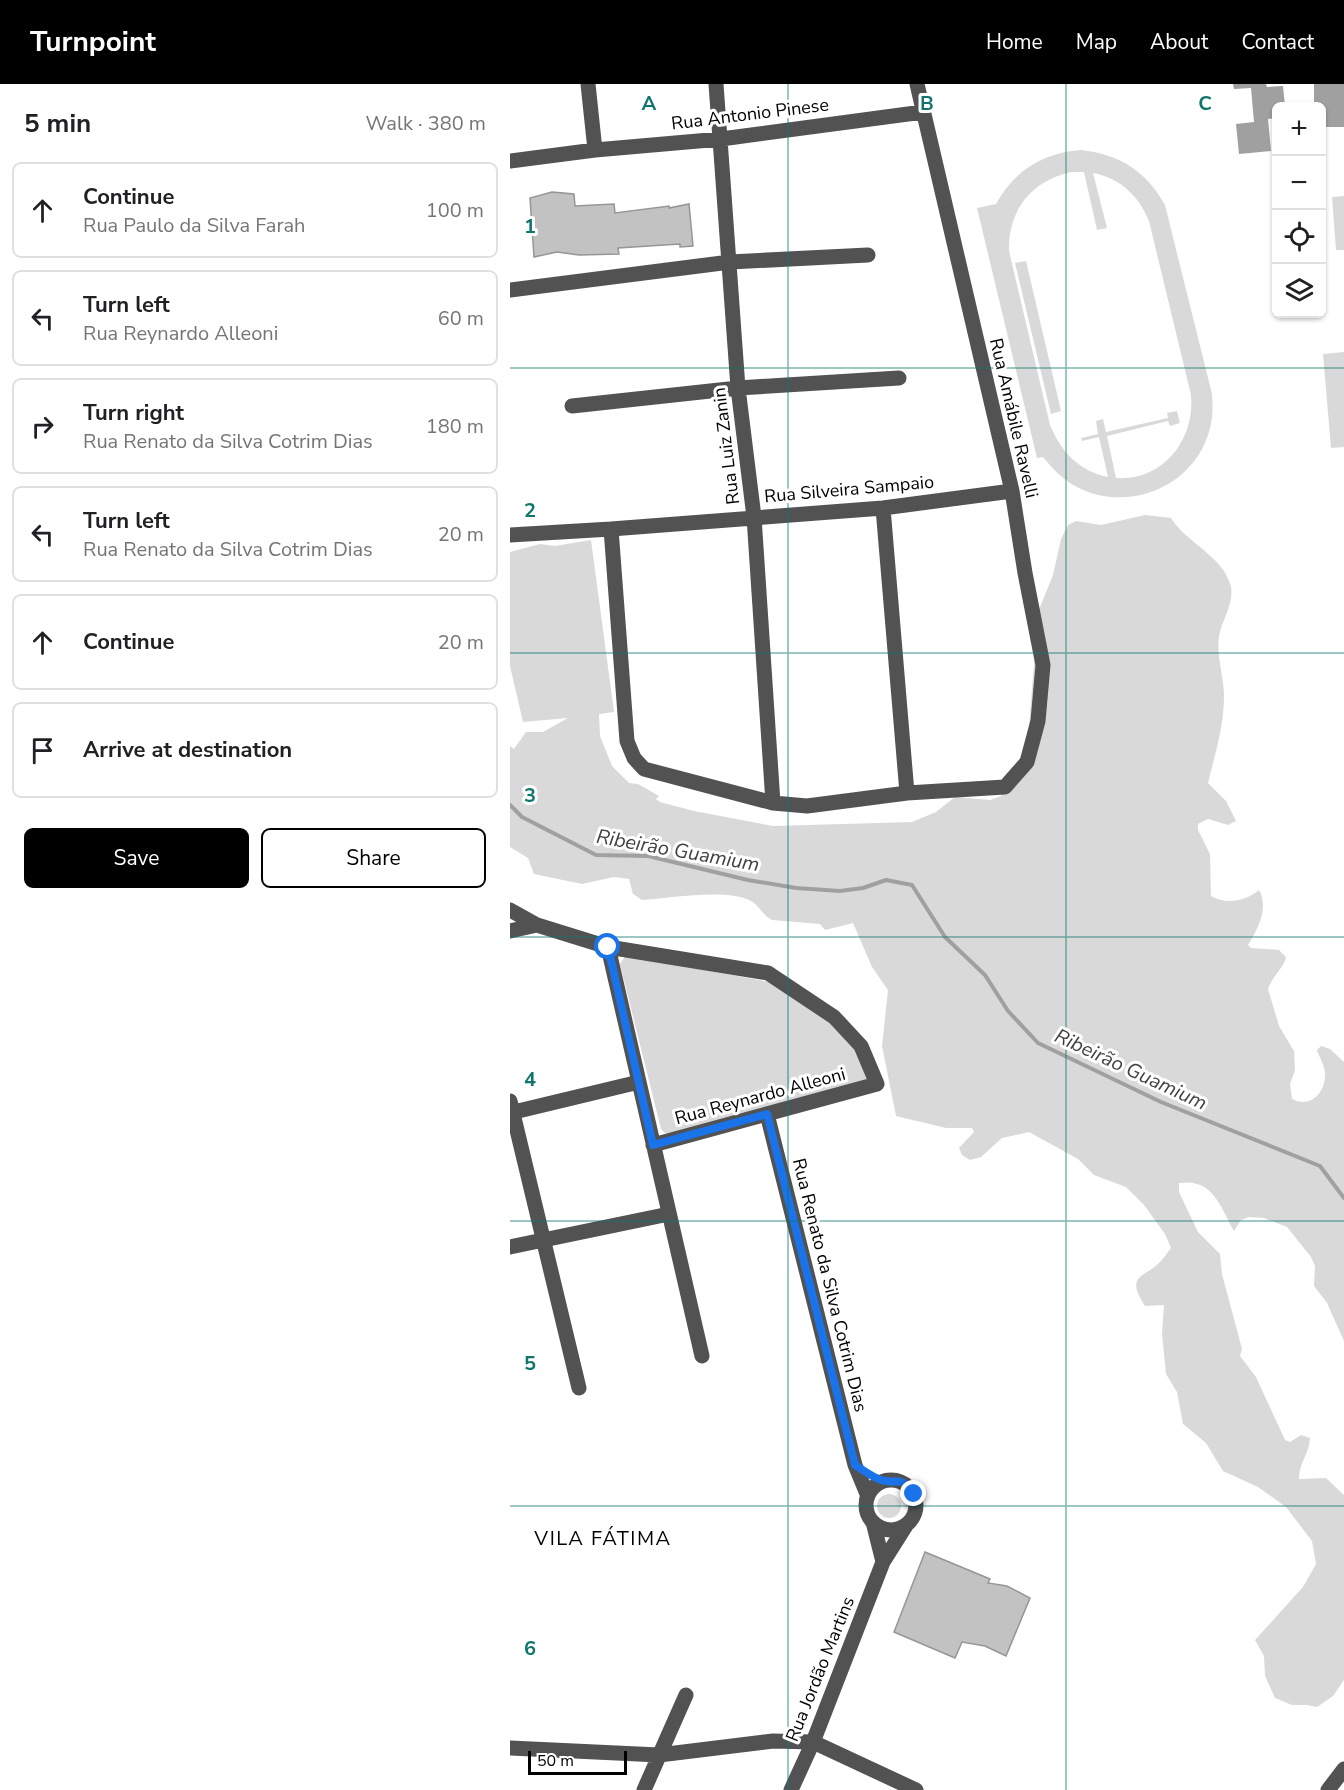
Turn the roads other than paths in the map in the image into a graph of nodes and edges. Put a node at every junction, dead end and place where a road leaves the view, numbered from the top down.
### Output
1 (588, 84) edge
2 (716, 84) edge
3 (917, 84) edge
4 (923, 112) junction
5 (721, 139) junction
6 (595, 150) junction
7 (510, 161) edge
8 (867, 255) dead end
9 (730, 262) junction
10 (510, 290) edge
11 (899, 378) dead end
12 (738, 388) junction
13 (572, 406) dead end
14 (1012, 491) junction
15 (883, 508) junction
16 (754, 517) junction
17 (611, 529) junction
18 (510, 535) edge
19 (907, 793) junction
20 (773, 803) junction
21 (510, 910) edge
22 (537, 925) junction
23 (510, 931) edge
24 (608, 947) junction
25 (639, 1082) junction
26 (511, 1109) edge
27 (767, 1114) junction
28 (653, 1145) junction
29 (669, 1214) junction
30 (543, 1240) junction
31 (510, 1247) edge
32 (702, 1356) dead end
33 (579, 1388) dead end
34 (855, 1465) junction
35 (882, 1481) junction
36 (867, 1494) junction
37 (873, 1522) junction
38 (907, 1524) junction
39 (883, 1562) junction
40 (686, 1695) dead end
41 (813, 1742) junction
42 (510, 1748) edge
43 (658, 1755) junction
44 (1344, 1769) edge
45 (644, 1790) edge
46 (790, 1790) edge
47 (916, 1790) edge
48 (1328, 1790) edge

1 - 6 street
2 - 5 street, Rua Luiz Zanin
3 - 4 street, Rua Amábile Ravelli
4 - 5 street, Rua Antonio Pinese
4 - 14 street, Rua Amábile Ravelli
5 - 6 street, Rua Antonio Pinese
5 - 9 street, Rua Luiz Zanin
6 - 7 street, Rua Antonio Pinese
8 - 9 street
9 - 10 street
9 - 12 street, Rua Luiz Zanin
11 - 12 street
12 - 13 street
12 - 16 street, Rua Luiz Zanin
14 - 15 street, Rua Silveira Sampaio
14 - 19 street, Rua Amábile Ravelli
15 - 16 street, Rua Silveira Sampaio
15 - 19 street
16 - 17 street, Rua Silveira Sampaio
16 - 20 street, Rua Luiz Zanin
17 - 18 street, Rua Silveira Sampaio
17 - 20 street
19 - 20 street
21 - 22 street
22 - 23 street
22 - 24 street
24 - 25 street
24 - 27 street, Rua Reynardo Alleoni
25 - 26 street
25 - 28 street
26 - 30 street
27 - 28 street, Rua Reynardo Alleoni
27 - 34 street, Rua Renato da Silva Cotrim Dias
28 - 29 street
29 - 30 street
29 - 32 street
30 - 31 street
30 - 33 street
34 - 35 street
34 - 36 street, Rua Renato da Silva Cotrim Dias
35 - 36 street
35 - 38 street
36 - 37 street
37 - 38 street
37 - 39 street
38 - 39 street, Rua Jordão Martins
39 - 41 street, Rua Jordão Martins
40 - 43 street
41 - 43 street
41 - 46 street, Rua Jordão Martins
41 - 47 street
42 - 43 street
43 - 45 street
44 - 48 street

